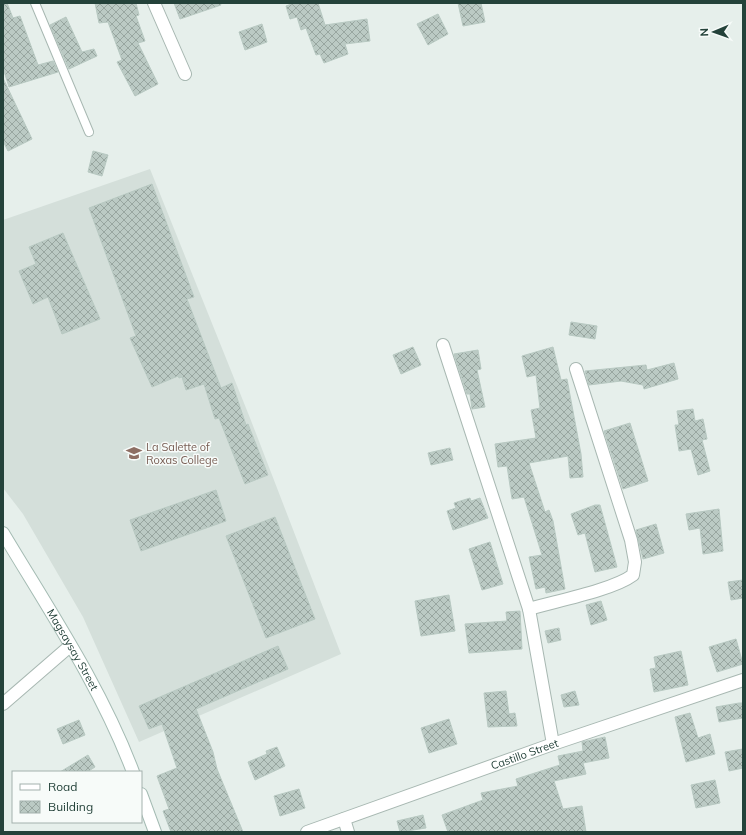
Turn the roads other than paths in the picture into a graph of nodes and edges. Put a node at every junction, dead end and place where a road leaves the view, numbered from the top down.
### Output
1 (35, 3) edge
2 (154, 3) edge
3 (185, 74) dead end
4 (89, 132) dead end
5 (443, 345) dead end
6 (576, 369) dead end
7 (3, 533) edge
8 (529, 609) junction
9 (70, 646) junction
10 (743, 680) edge
11 (3, 704) edge
12 (552, 744) junction
13 (133, 771) edge
14 (142, 797) edge
15 (344, 819) junction
16 (155, 832) edge
17 (307, 832) edge
18 (348, 832) edge

1 - 4 lane
2 - 3 street
5 - 8 street
6 - 8 street
7 - 9 street, Magsaysay Street
8 - 12 street
9 - 11 street
9 - 13 street, Magsaysay Street
10 - 12 street, Castillo Street
12 - 15 street, Castillo Street
14 - 16 street
15 - 17 street, Castillo Street
15 - 18 street

